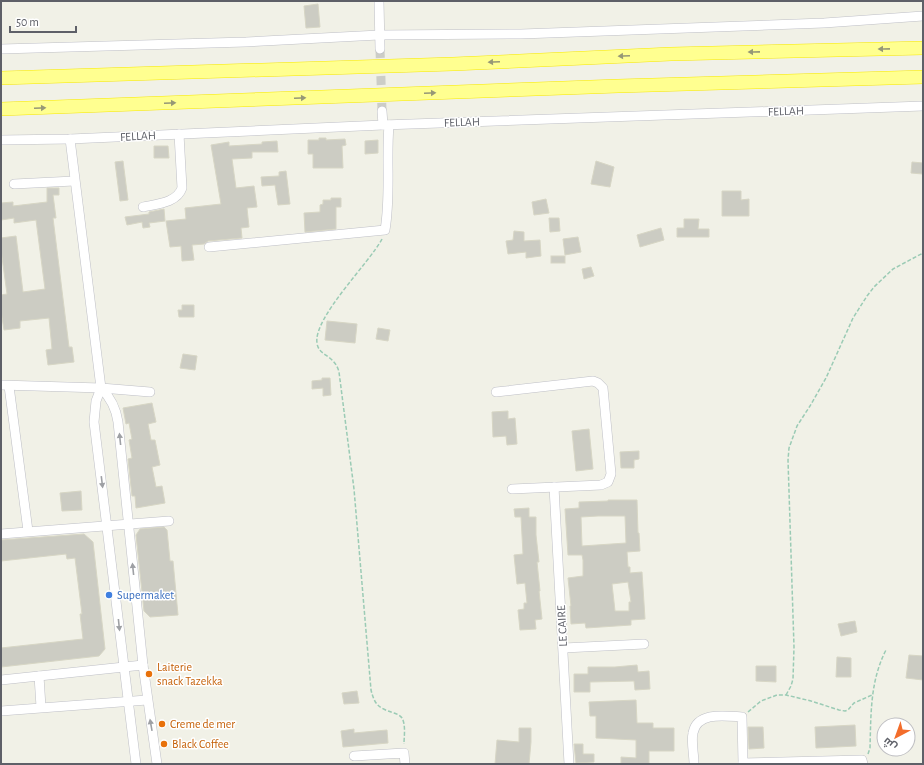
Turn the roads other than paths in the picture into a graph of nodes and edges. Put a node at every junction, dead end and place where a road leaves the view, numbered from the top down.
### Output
1 (379, 1) edge
2 (923, 16) edge
3 (379, 34) junction
4 (923, 48) edge
5 (1, 49) edge
6 (380, 49) tunnel mouth
7 (923, 77) edge
8 (1, 78) edge
9 (923, 106) edge
10 (1, 109) edge
11 (382, 110) tunnel mouth
12 (386, 125) junction
13 (179, 134) junction
14 (70, 139) junction
15 (1, 140) edge
16 (74, 181) junction
17 (14, 184) dead end
18 (143, 207) dead end
19 (210, 247) dead end
20 (5, 386) edge
21 (101, 388) junction
22 (150, 392) dead end
23 (496, 392) dead end
24 (554, 487) junction
25 (512, 489) dead end
26 (169, 521) dead end
27 (128, 524) junction
28 (107, 525) junction
29 (28, 532) junction
30 (1, 534) edge
31 (644, 644) dead end
32 (564, 648) junction
33 (143, 665) junction
34 (123, 668) junction
35 (39, 676) junction
36 (1, 680) edge
37 (147, 700) junction
38 (128, 701) junction
39 (41, 707) junction
40 (1, 711) edge
41 (354, 756) dead end
42 (863, 762) edge
43 (743, 763) edge
44 (136, 764) edge
45 (157, 764) edge
46 (405, 764) edge
47 (569, 764) edge
48 (694, 764) edge

1 - 3 street
2 - 3 street
3 - 5 street
3 - 6 street
4 -> 8 highway
10 -> 7 highway
9 - 12 street, FELLAH
11 - 12 street
12 - 13 street, FELLAH
12 - 19 street
13 - 14 street, FELLAH
13 - 18 street
14 - 15 street, FELLAH
14 - 16 street
16 - 17 street
16 - 21 street
20 - 21 street
20 - 29 street
21 - 22 street
27 -> 21 street
21 -> 28 street
23 - 24 street
24 - 25 street
24 - 32 street, LE CAIRE
26 - 27 street
27 - 28 street
33 -> 27 street
28 - 29 street
28 -> 34 street
29 - 30 street
31 - 32 street
32 - 47 street, LE CAIRE
33 - 34 street
33 - 37 street
34 - 35 street
34 - 38 street
35 - 36 street
35 - 39 street
37 - 38 street
45 -> 37 street
38 - 39 street
38 - 44 street
39 - 40 street
41 - 46 street
42 - 43 street
43 - 48 street

